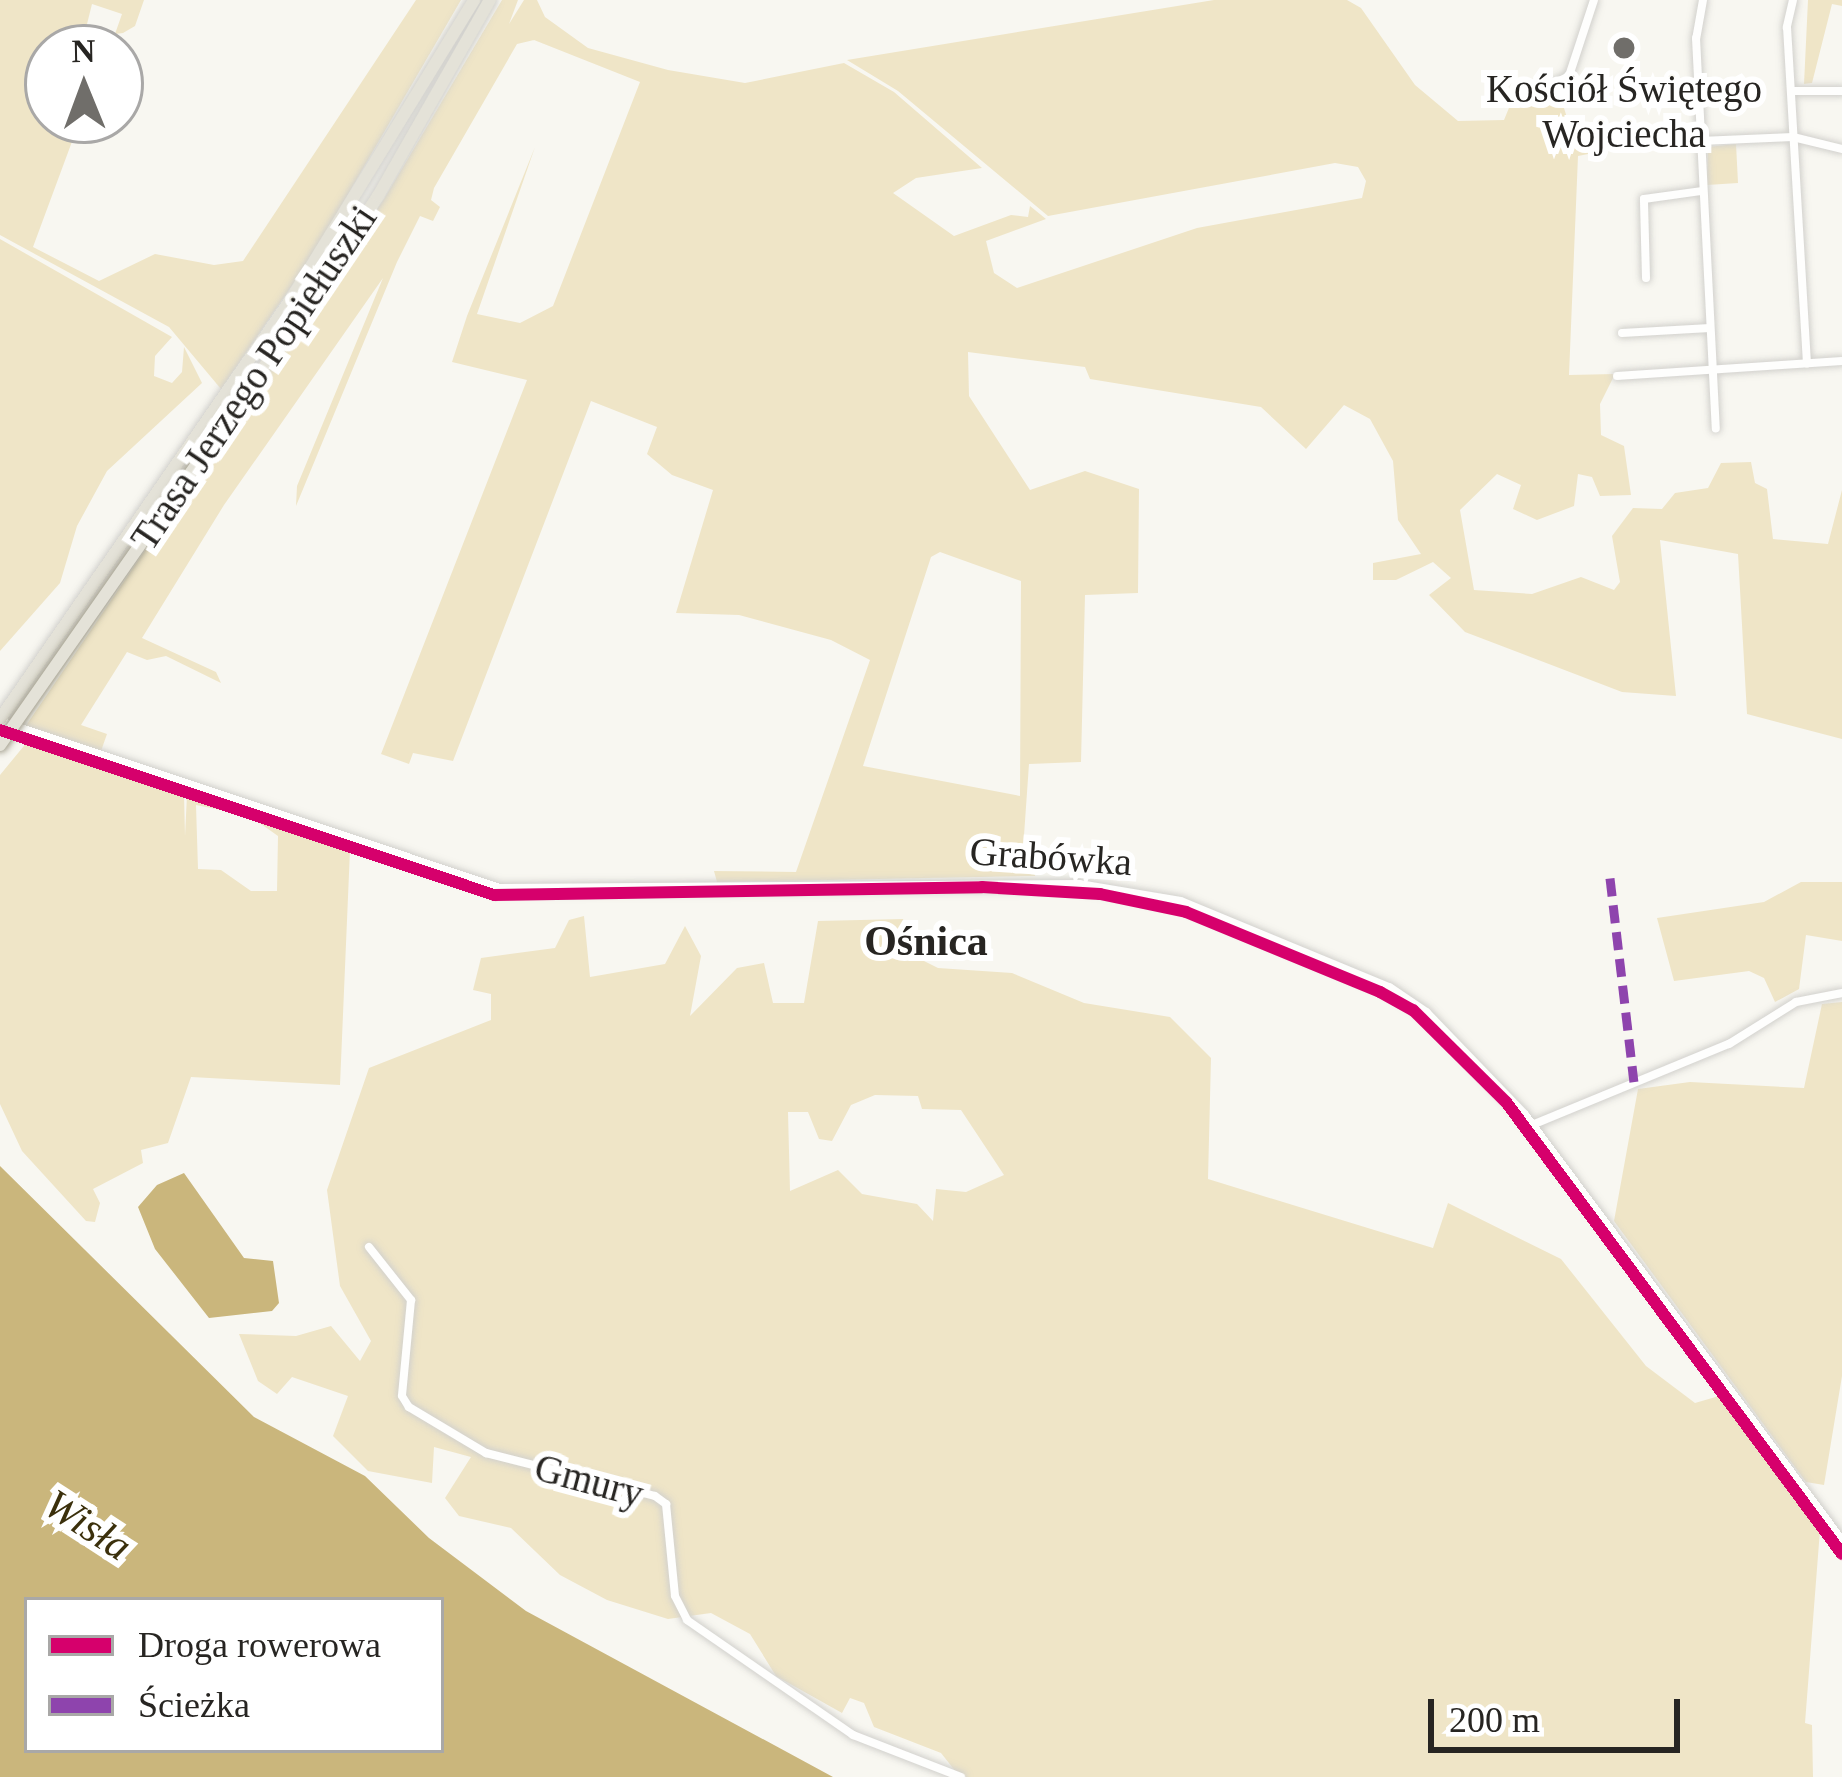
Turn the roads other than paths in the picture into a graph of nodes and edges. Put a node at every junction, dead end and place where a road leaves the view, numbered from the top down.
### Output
1 (1594, 0) edge
2 (1703, 0) edge
3 (1793, 0) edge
4 (481, 2) edge
5 (1791, 91) junction
6 (1842, 92) edge
7 (1527, 97) dead end
8 (1792, 137) junction
9 (1700, 141) junction
10 (1842, 149) edge
11 (1702, 191) junction
12 (1646, 278) dead end
13 (1710, 328) junction
14 (1622, 333) dead end
15 (1842, 361) edge
16 (1807, 363) junction
17 (1712, 369) junction
18 (1617, 376) dead end
19 (1715, 428) dead end
20 (0, 721) edge
21 (0, 745) edge
22 (1842, 993) edge
23 (1532, 1125) junction
24 (369, 1247) dead end
25 (1842, 1542) edge
26 (961, 1777) edge

1 - 7 street
2 - 9 street
3 - 5 street
4 - 20 main road, Trasa Jerzego Popiełuszki
4 - 21 main road, Trasa Jerzego Popiełuszki, bridge
5 - 6 street
5 - 8 street
8 - 9 street
8 - 10 street
8 - 16 street
9 - 11 street
11 - 12 street
11 - 13 street
13 - 14 street
13 - 17 street
15 - 16 street
16 - 17 street
17 - 18 street
17 - 19 street
20 - 23 street, Grabówka
22 - 23 street
23 - 25 street, Grabówka
24 - 26 street, Gmury

